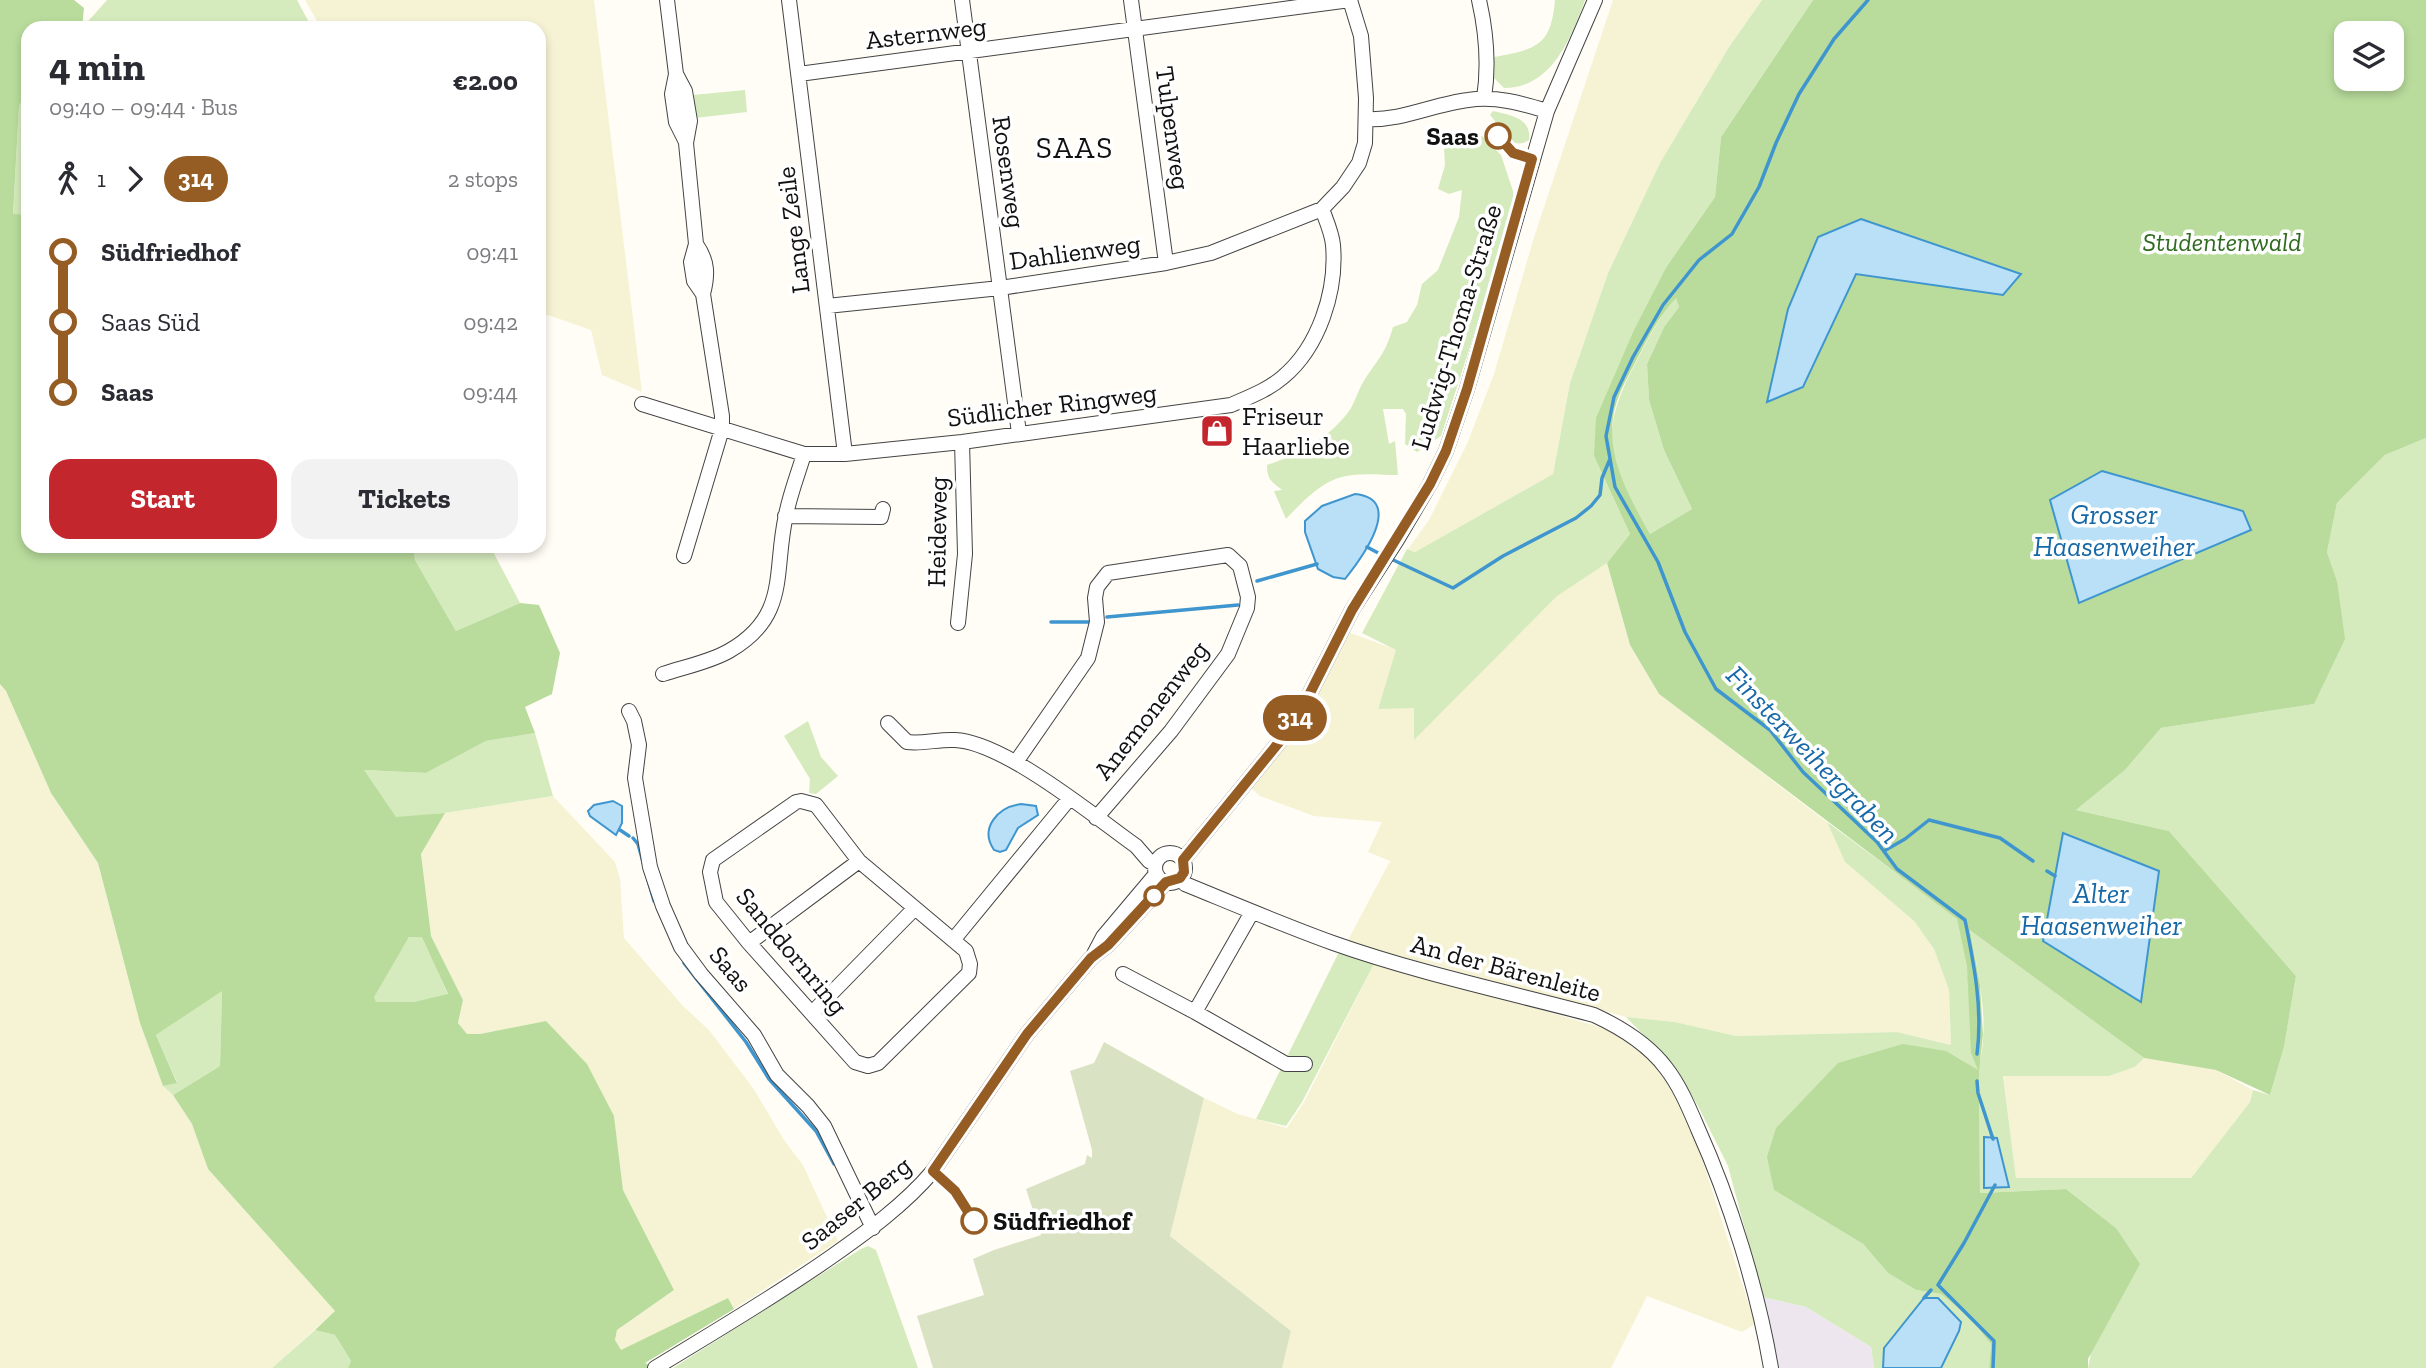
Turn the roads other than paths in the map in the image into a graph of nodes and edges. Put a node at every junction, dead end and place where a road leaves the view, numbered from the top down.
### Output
1 (667, 0) edge
2 (789, 0) edge
3 (962, 0) edge
4 (1131, 0) edge
5 (1350, 0) edge
6 (1479, 0) edge
7 (1595, 0) edge
8 (1135, 31) junction
9 (968, 52) junction
10 (799, 74) junction
11 (1484, 98) junction
12 (1547, 111) junction
13 (1366, 119) junction
14 (1322, 209) junction
15 (1166, 263) junction
16 (1000, 288) junction
17 (827, 306) junction
18 (642, 404) dead end
19 (722, 429) junction
20 (1019, 433) junction
21 (962, 442) junction
22 (804, 454) junction
23 (845, 454) junction
24 (883, 509) dead end
25 (785, 516) junction
26 (684, 556) dead end
27 (958, 623) dead end
28 (663, 674) dead end
29 (629, 711) dead end
30 (888, 723) dead end
31 (1016, 762) junction
32 (1069, 799) junction
33 (1096, 818) junction
34 (859, 861) junction
35 (1168, 867) junction
36 (914, 909) junction
37 (1252, 912) junction
38 (954, 939) junction
39 (749, 943) junction
40 (1123, 974) dead end
41 (1195, 1012) junction
42 (813, 1013) junction
43 (1305, 1064) dead end
44 (873, 1227) junction
45 (655, 1368) edge
46 (1771, 1368) edge

1 - 19 street
2 - 10 street, Lange Zeile
3 - 9 street, Rosenweg
4 - 8 street, Tulpenweg
5 - 8 street, Asternweg
5 - 13 street
6 - 11 street
7 - 12 street, Ludwig-Thoma-Straße
8 - 9 street, Asternweg
8 - 15 street, Tulpenweg
9 - 10 street, Asternweg
9 - 16 street, Rosenweg
10 - 17 street, Lange Zeile
11 - 12 street
11 - 13 street
12 - 35 street, Ludwig-Thoma-Straße
13 - 14 street
14 - 15 street, Dahlienweg
14 - 20 street, Südlicher Ringweg
15 - 16 street, Dahlienweg
16 - 17 street, Dahlienweg
16 - 20 street, Rosenweg
17 - 23 street, Lange Zeile
18 - 19 street, Südlicher Ringweg
19 - 22 street, Südlicher Ringweg
19 - 26 street
20 - 21 street, Südlicher Ringweg
21 - 23 street, Südlicher Ringweg
21 - 27 street, Heideweg
22 - 23 street, Südlicher Ringweg
22 - 25 street
24 - 25 street
25 - 28 street
29 - 44 street, Saas
30 - 31 street
31 - 32 street
31 - 33 street, Anemonenweg
32 - 33 street
32 - 38 street
33 - 35 street
34 - 36 street, Sanddornring
34 - 39 street
34 - 39 street, Sanddornring
35 - 37 street, An der Bärenleite
35 - 44 street, Saaser Berg
36 - 38 street, Sanddornring
36 - 42 street
37 - 41 street
37 - 46 street, An der Bärenleite
38 - 42 street, Sanddornring
39 - 42 street, Sanddornring
40 - 41 street
41 - 43 street
44 - 45 street, Saaser Berg

